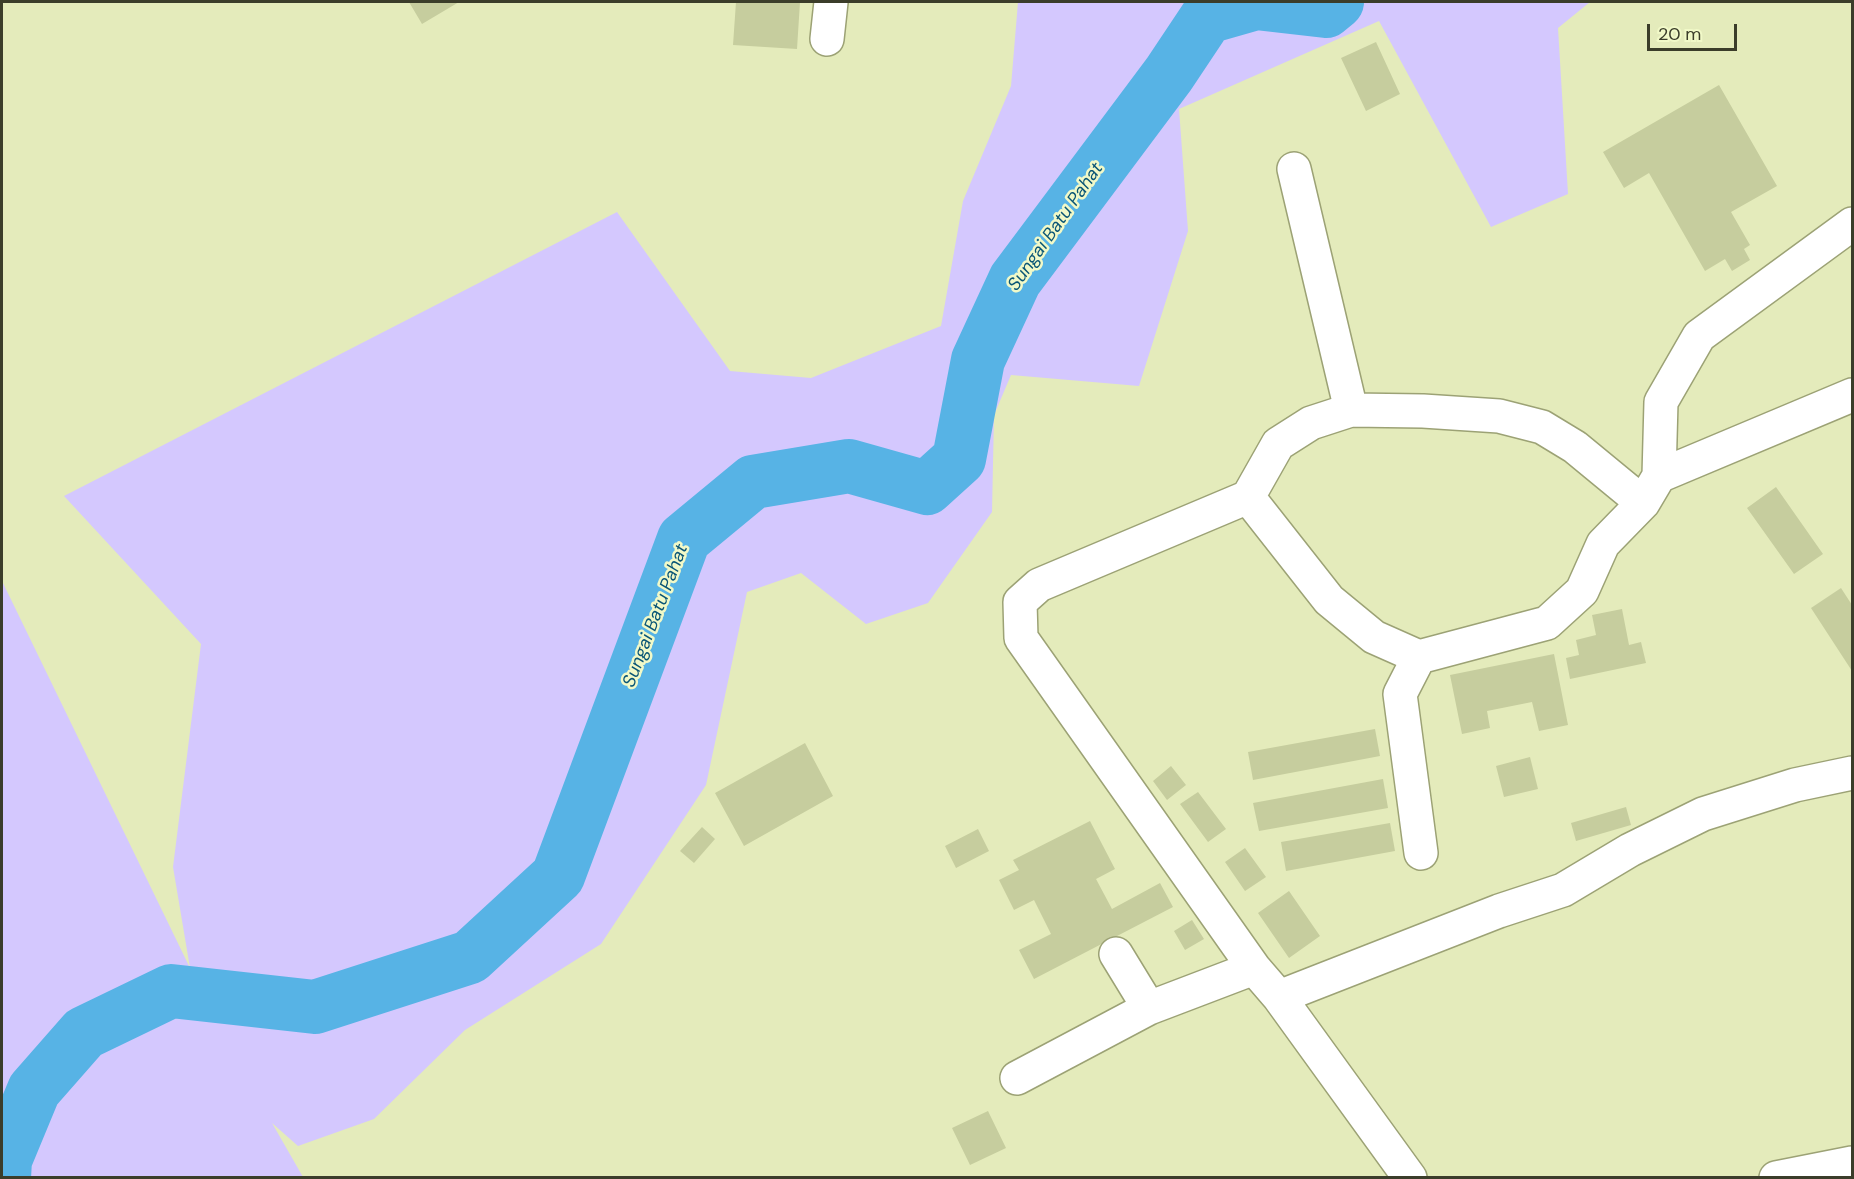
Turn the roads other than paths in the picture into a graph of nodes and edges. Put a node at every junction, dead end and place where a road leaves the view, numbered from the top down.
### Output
1 (831, 2) edge
2 (827, 39) dead end
3 (1294, 169) dead end
4 (1852, 224) edge
5 (1852, 395) edge
6 (1351, 410) junction
7 (1651, 490) junction
8 (1248, 497) junction
9 (1419, 657) junction
10 (1852, 772) edge
11 (1421, 853) dead end
12 (1116, 954) dead end
13 (1254, 968) junction
14 (1279, 997) junction
15 (1149, 1008) junction
16 (1017, 1078) dead end
17 (1852, 1162) edge
18 (1410, 1178) edge
19 (1776, 1178) edge

1 - 2 lane
3 - 6 lane
4 - 7 lane
5 - 7 lane
6 - 7 lane
6 - 8 lane
7 - 9 lane
8 - 9 lane
8 - 13 lane
9 - 11 lane
10 - 14 lane
12 - 15 lane
13 - 14 lane
13 - 15 lane
14 - 18 lane
15 - 16 lane
17 - 19 lane

